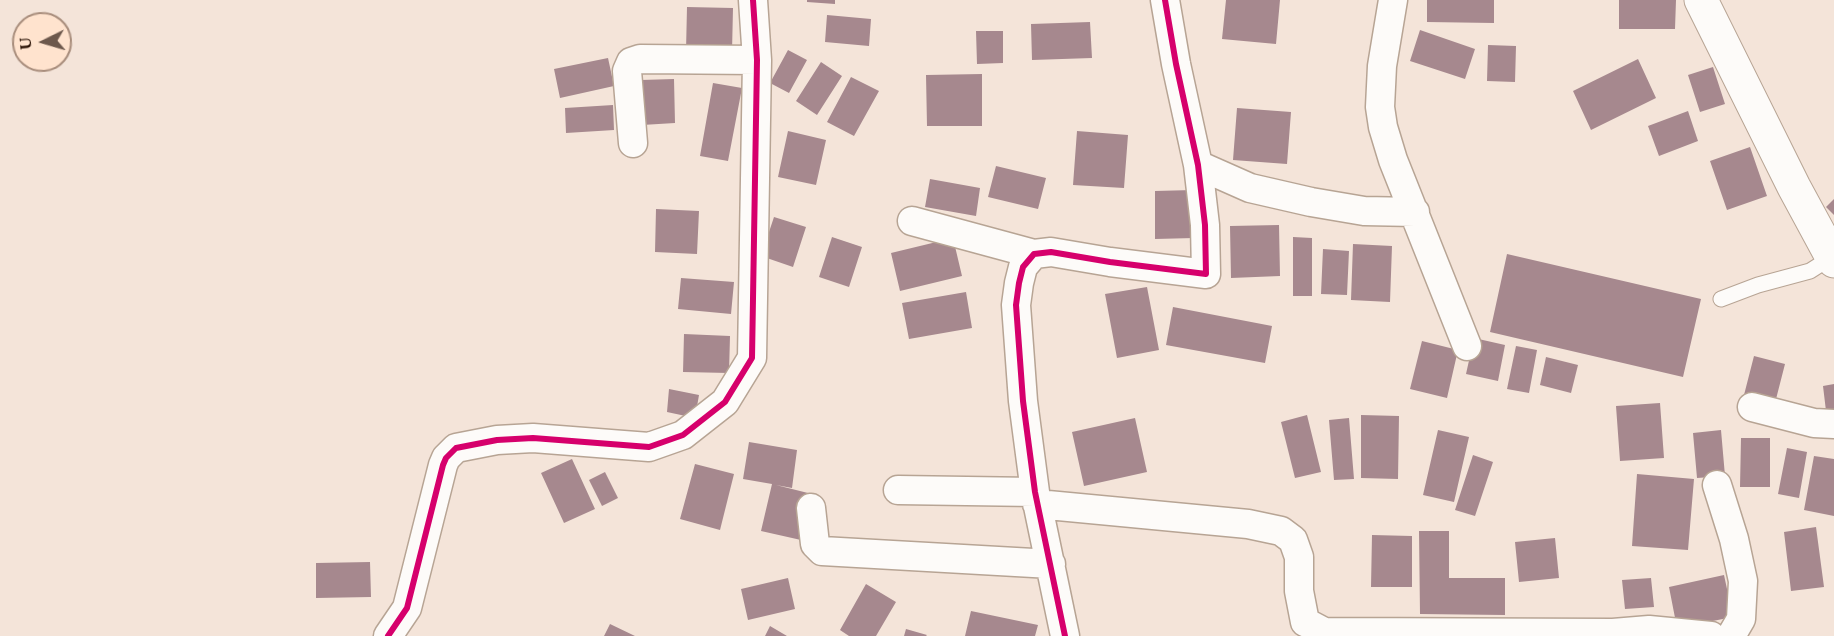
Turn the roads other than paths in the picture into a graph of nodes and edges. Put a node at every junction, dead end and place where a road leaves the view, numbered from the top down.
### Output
1 (753, 0) edge
2 (1165, 0) edge
3 (1393, 0) edge
4 (1701, 0) edge
5 (757, 60) junction
6 (633, 143) dead end
7 (1198, 165) junction
8 (1415, 212) junction
9 (912, 221) dead end
10 (1034, 254) junction
11 (1833, 259) edge
12 (1720, 299) dead end
13 (1467, 346) dead end
14 (1752, 407) dead end
15 (1834, 424) edge
16 (1718, 485) dead end
17 (898, 490) dead end
18 (1036, 498) junction
19 (811, 508) dead end
20 (1051, 564) junction
21 (388, 636) edge
22 (1065, 636) edge
23 (1711, 636) edge
24 (1731, 636) edge

1 - 5 street
2 - 7 street
3 - 8 street
4 - 11 main road
5 - 6 street
5 - 21 street
7 - 8 street
7 - 10 street
8 - 13 street
9 - 10 street
10 - 18 street
11 - 12 lane
14 - 15 street
16 - 24 street
17 - 18 street
18 - 20 street
18 - 23 street
19 - 20 street
20 - 22 street

